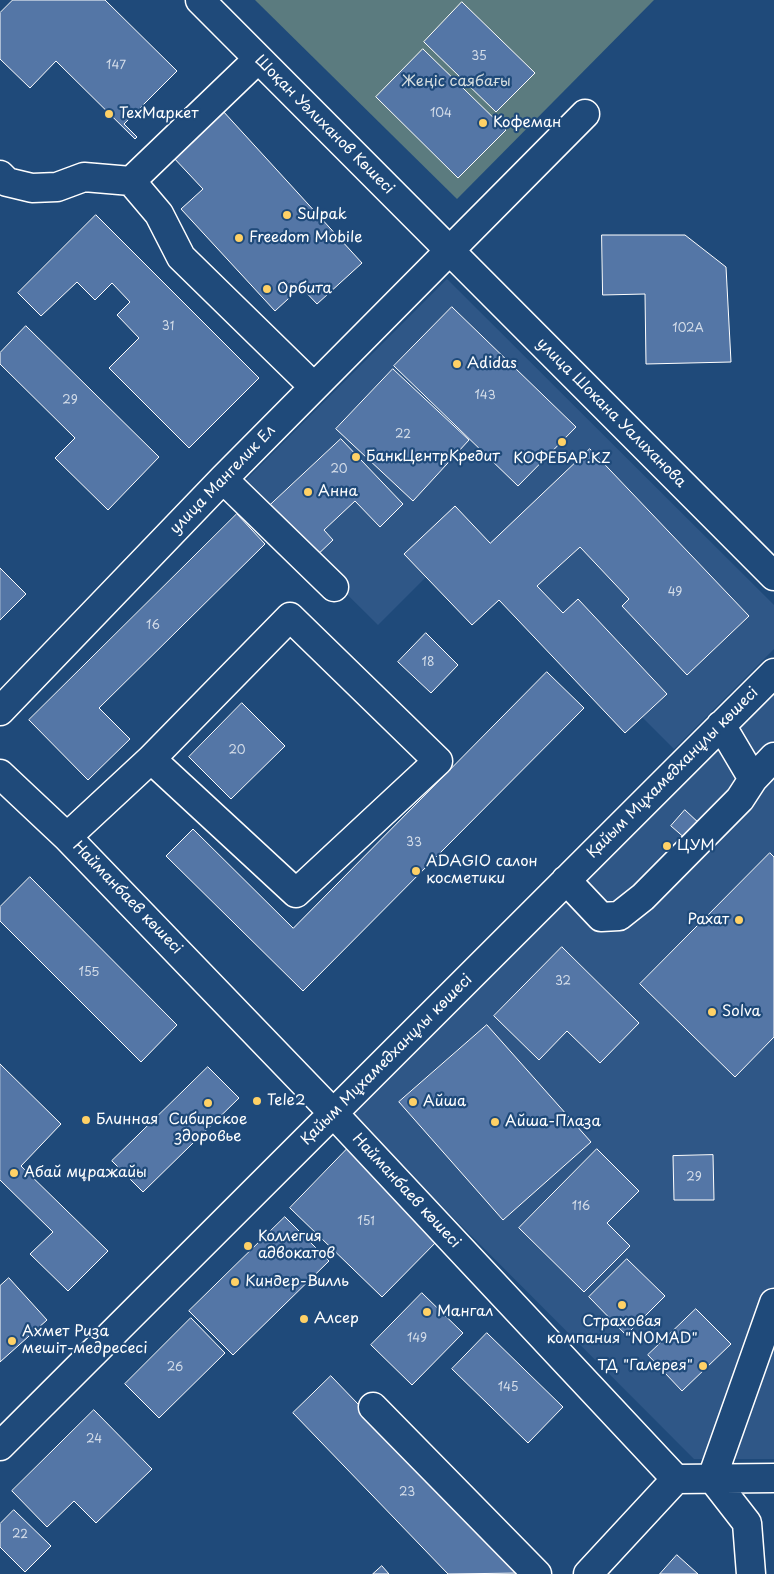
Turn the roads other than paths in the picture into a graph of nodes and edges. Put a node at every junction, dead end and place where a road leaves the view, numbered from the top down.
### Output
1 (200, 0) edge
2 (258, 59) junction
3 (585, 114) dead end
4 (0, 175) edge
5 (132, 181) junction
6 (448, 250) junction
7 (314, 387) junction
8 (223, 479) junction
9 (774, 576) edge
10 (334, 587) dead end
11 (774, 673) edge
12 (0, 711) edge
13 (721, 725) junction
14 (774, 757) edge
15 (151, 759) junction
16 (0, 774) edge
17 (754, 779) junction
18 (67, 836) junction
19 (566, 880) junction
20 (334, 1114) junction
21 (774, 1303) edge
22 (373, 1407) dead end
23 (0, 1446) edge
24 (712, 1478) junction
25 (774, 1478) edge
26 (676, 1479) junction
27 (537, 1574) edge
28 (588, 1574) edge
29 (751, 1574) edge

1 - 2 street, Шоқан Уәлиханов Көшесі
2 - 5 street
2 - 6 street, Шоқан Уәлиханов Көшесі
3 - 6 street, улица Мангелик Ел
4 - 5 street
5 - 7 street
6 - 7 street, улица Мангелик Ел
6 - 9 street, улица Шокана Уалиханова
7 - 8 street, улица Мангелик Ел
8 - 10 street
8 - 12 street, улица Мангелик Ел
11 - 13 street, Қайым Мұхамедханұлы көшесі
13 - 17 street
13 - 19 street, Қайым Мұхамедханұлы көшесі
14 - 17 street
15 - 15 street
15 - 18 street
16 - 18 street, Найманбаев көшесі
17 - 19 street
18 - 20 street, Найманбаев көшесі
19 - 20 street, Қайым Мұхамедханұлы көшесі
20 - 23 street, Қайым Мұхамедханұлы көшесі
20 - 26 street, Найманбаев көшесі
21 - 24 street
22 - 27 street
24 - 25 street
24 - 26 street
24 - 29 street
26 - 28 street

